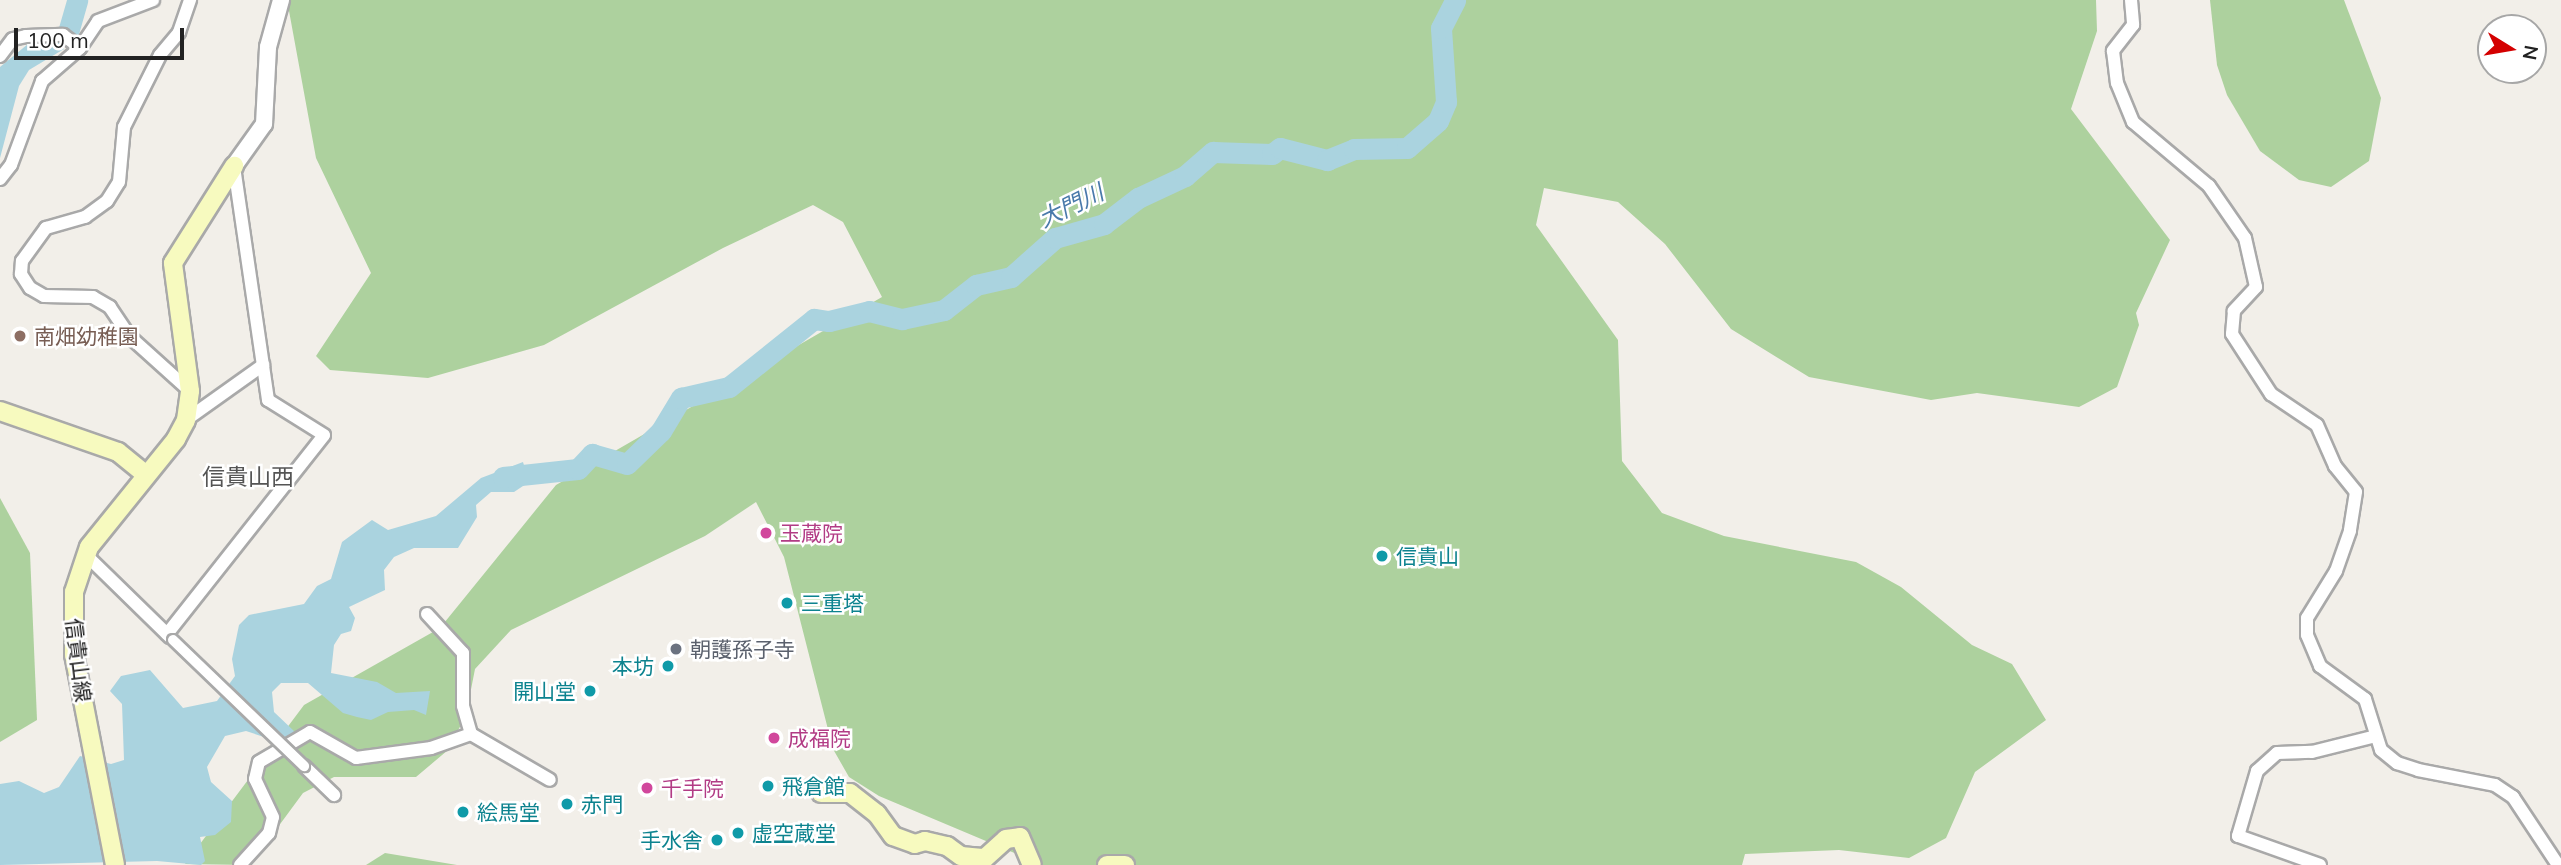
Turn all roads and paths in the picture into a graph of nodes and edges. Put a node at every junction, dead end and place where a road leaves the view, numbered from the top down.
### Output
1 (153, 0) edge
2 (190, 0) edge
3 (281, 0) edge
4 (2131, 0) edge
5 (80, 48) junction
6 (0, 56) edge
7 (234, 166) junction
8 (0, 179) edge
9 (263, 365) junction
10 (190, 391) junction
11 (0, 411) edge
12 (186, 420) junction
13 (146, 475) junction
14 (85, 554) junction
15 (427, 614) dead end
16 (170, 637) junction
17 (471, 734) junction
18 (2376, 736) junction
19 (304, 766) joint
20 (550, 780) dead end
21 (821, 793) dead end
22 (334, 795) dead end
23 (115, 865) edge
24 (240, 865) edge
25 (1032, 865) edge
26 (1107, 865) edge
27 (1125, 865) edge
28 (2320, 865) edge
29 (2558, 865) edge

1 - 5 street
2 - 10 street
3 - 7 street
4 - 18 street
5 - 6 street
5 - 8 street
7 - 9 street
7 - 10 main road, 信貴山線
9 - 12 street
9 - 16 street
10 - 12 main road, 信貴山線
11 - 13 main road
12 - 13 main road, 信貴山線
13 - 14 main road, 信貴山線
14 - 16 street
14 - 23 main road, 信貴山線
15 - 17 street
16 - 19 street, bridge
17 - 20 street
17 - 24 street
18 - 28 street
18 - 29 street
19 - 22 street
21 - 25 main road
26 - 27 main road

